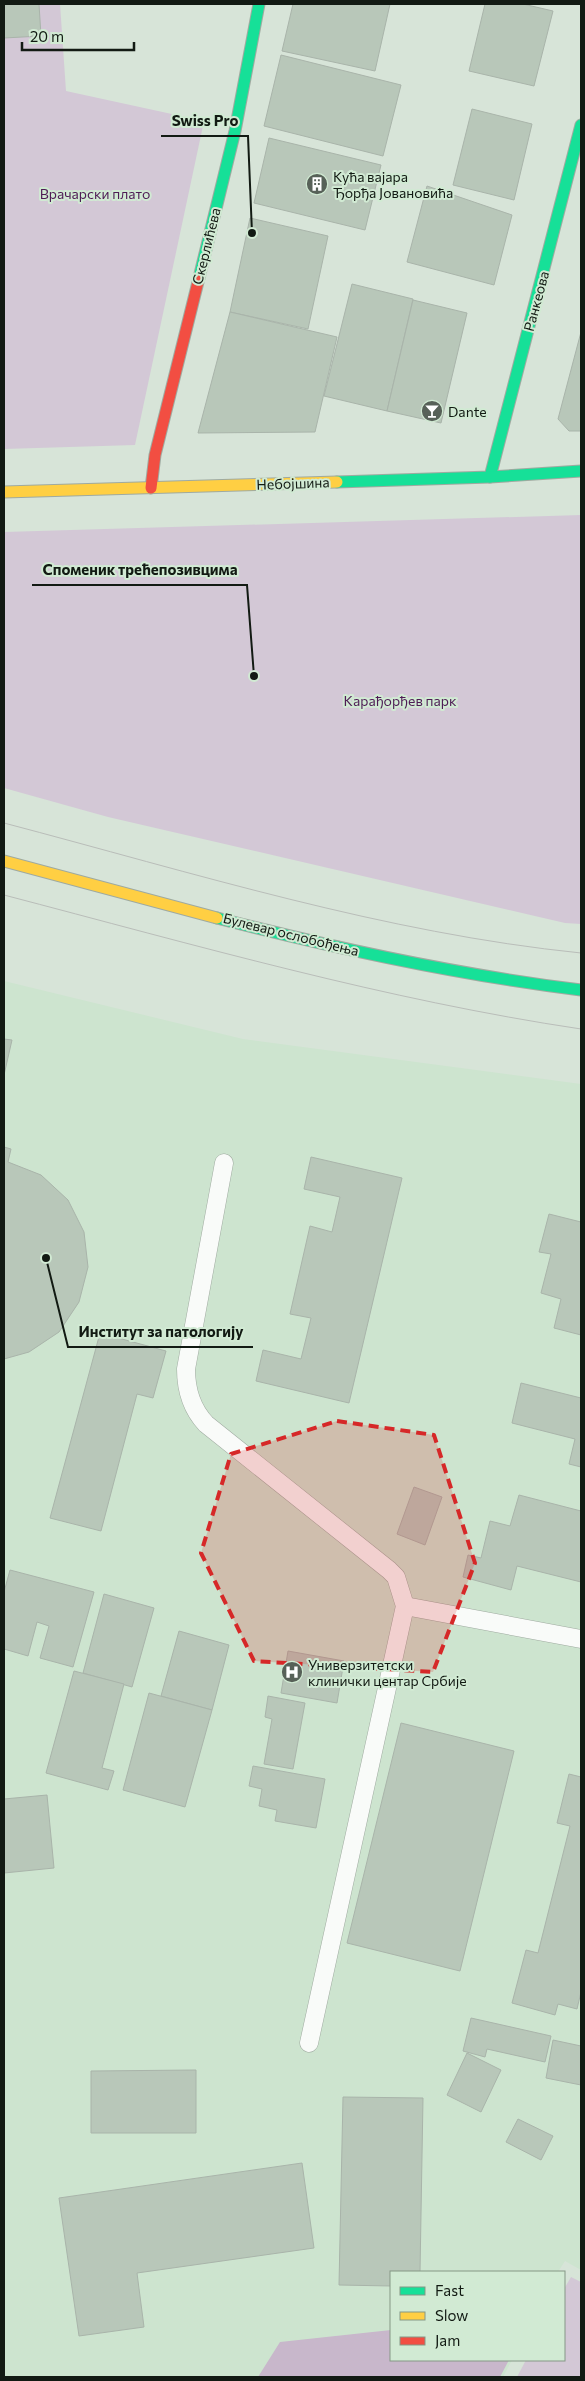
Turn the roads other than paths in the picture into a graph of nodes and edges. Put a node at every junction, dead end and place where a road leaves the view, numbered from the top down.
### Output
1 (259, 4) edge
2 (581, 124) edge
3 (581, 472) edge
4 (490, 477) junction
5 (151, 488) junction
6 (4, 492) edge
7 (4, 861) edge
8 (581, 990) edge
9 (224, 1163) dead end
10 (406, 1606) junction
11 (581, 1639) edge
12 (309, 2043) dead end

1 - 5 street, Скерлићева
2 - 4 street, Ранкеова
3 - 4 street, Небојшина
4 - 5 street, Небојшина
5 - 6 street, Небојшина
7 - 8 street, Булевар ослобођења
9 - 10 lane
10 - 11 lane
10 - 12 lane

